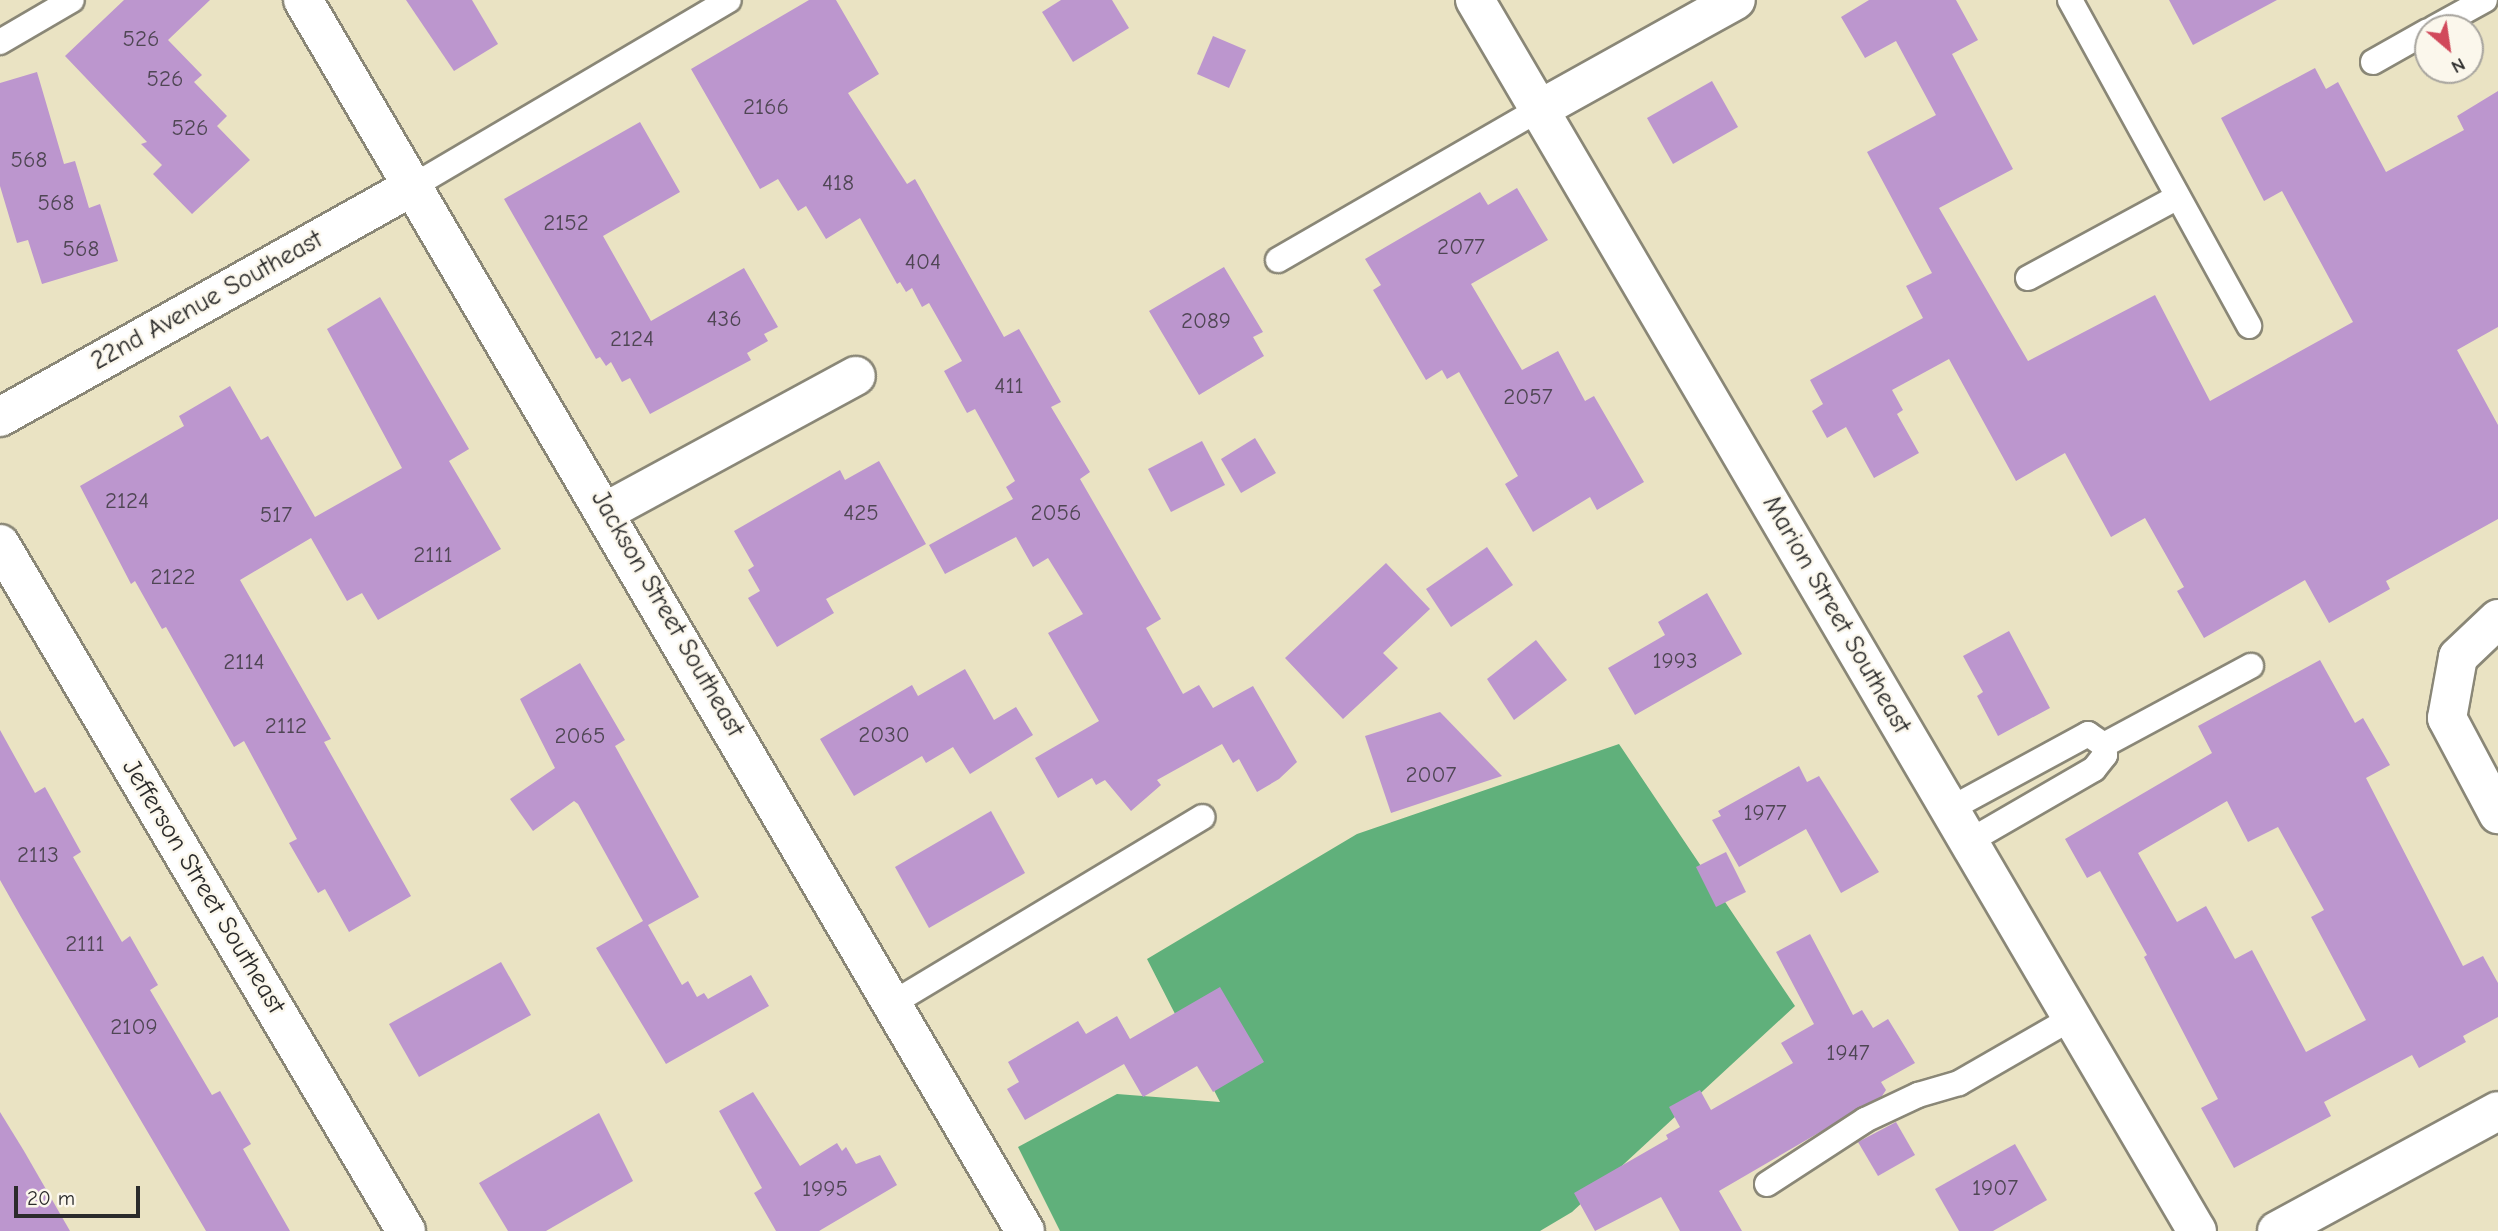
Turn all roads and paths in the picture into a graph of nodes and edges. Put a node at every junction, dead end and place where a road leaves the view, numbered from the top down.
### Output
1 (72, 0) edge
2 (303, 0) edge
3 (729, 0) edge
4 (1475, 0) edge
5 (1736, 0) edge
6 (2070, 0) edge
7 (2485, 0) edge
8 (2460, 14) edge
9 (2414, 39) edge
10 (0, 43) edge
11 (2373, 62) dead end
12 (1540, 109) junction
13 (415, 185) junction
14 (2178, 197) junction
15 (1278, 260) dead end
16 (2028, 278) dead end
17 (2249, 326) dead end
18 (856, 376) dead end
19 (0, 417) edge
20 (607, 511) junction
21 (0, 544) edge
22 (2498, 618) edge
23 (2252, 666) dead end
24 (2104, 745) junction
25 (1950, 810) junction
26 (2498, 814) edge
27 (1202, 817) dead end
28 (1968, 842) junction
29 (893, 1003) junction
30 (2071, 1018) junction
31 (2498, 1111) edge
32 (1767, 1184) dead end
33 (406, 1231) edge
34 (1025, 1231) edge
35 (2197, 1231) edge
36 (2277, 1231) edge

1 - 10 lane
2 - 13 street, Jackson Street Southeast
3 - 13 lane
4 - 12 street, Marion Street Southeast
5 - 12 street
6 - 14 lane
7 - 8 lane
9 - 11 lane
12 - 15 lane
12 - 25 street, Marion Street Southeast
13 - 19 street, 22nd Avenue Southeast
13 - 20 street, Jackson Street Southeast
14 - 16 lane
14 - 17 lane
18 - 20 street
20 - 29 street, Jackson Street Southeast
21 - 33 street, Jefferson Street Southeast
22 - 26 street
23 - 24 lane
24 - 25 lane
24 - 28 lane
25 - 28 street, Marion Street Southeast
27 - 29 lane
28 - 30 street, Marion Street Southeast
29 - 34 street, Jackson Street Southeast
30 - 32 lane
30 - 35 street, Marion Street Southeast
31 - 36 street

